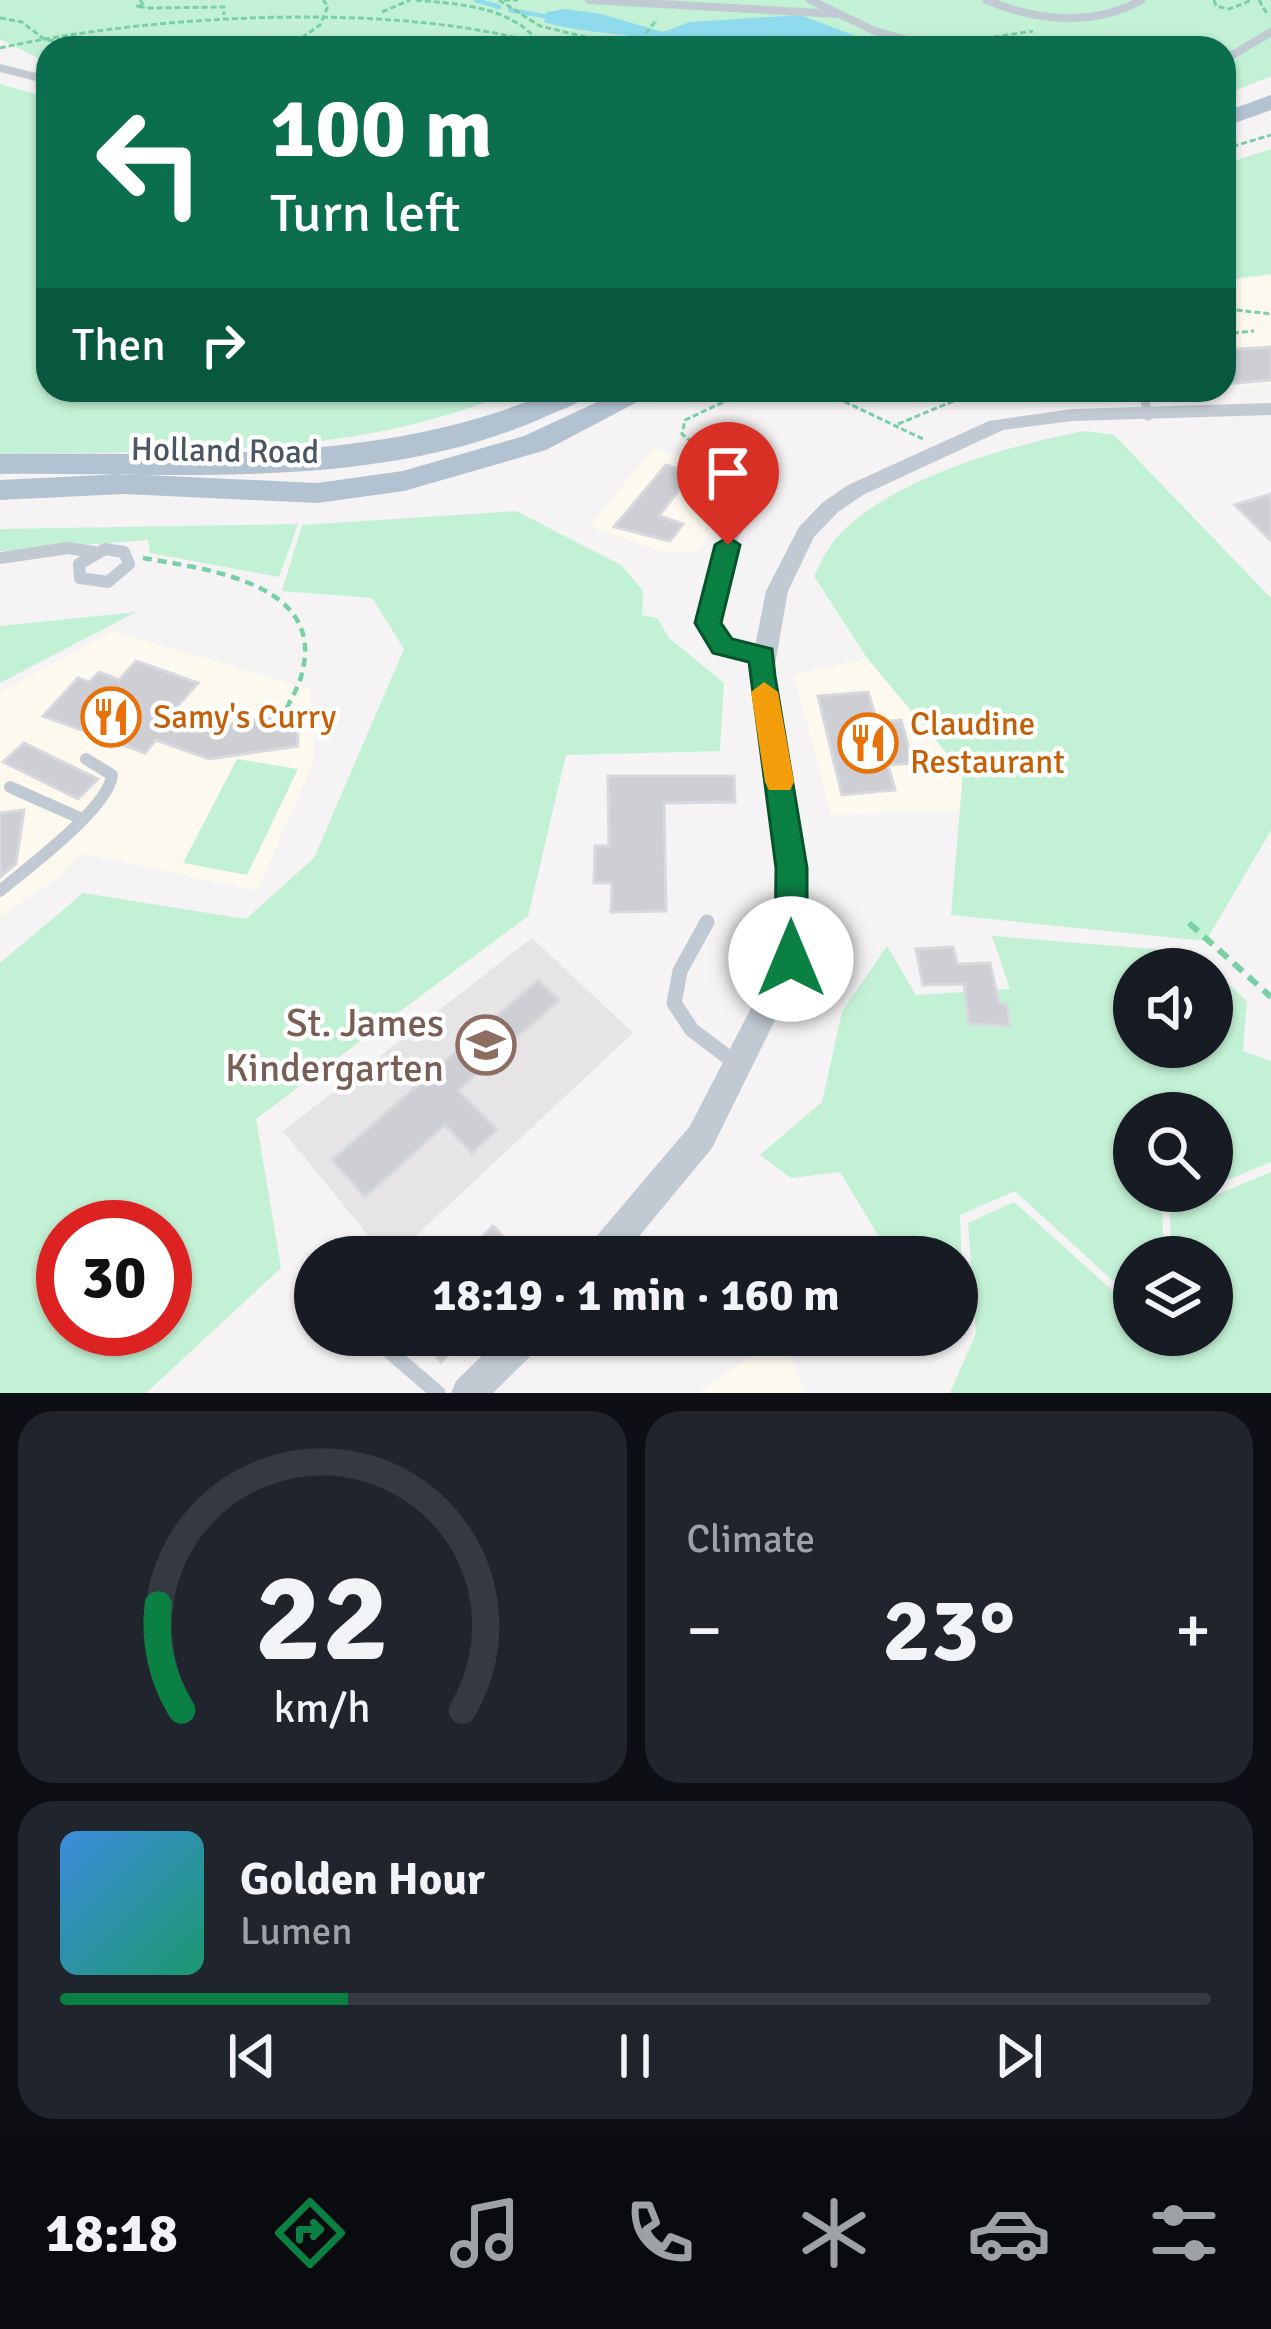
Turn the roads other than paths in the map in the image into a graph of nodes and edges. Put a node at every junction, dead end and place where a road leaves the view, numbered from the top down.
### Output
1 (589, 0) edge
2 (810, 0) edge
3 (987, 0) edge
4 (1141, 0) edge
5 (839, 14) junction
6 (1271, 32) edge
7 (892, 36) edge
8 (1236, 52) edge
9 (0, 68) edge
10 (36, 77) edge
11 (1271, 102) edge
12 (1236, 116) edge
13 (554, 402) edge
14 (621, 402) edge
15 (1145, 402) edge
16 (1270, 412) edge
17 (1148, 416) junction
18 (712, 457) road end
19 (0, 464) edge
20 (0, 490) edge
21 (94, 552) dead end
22 (0, 558) edge
23 (763, 656) junction
24 (86, 759) dead end
25 (10, 787) dead end
26 (82, 819) junction
27 (0, 891) edge
28 (707, 922) dead end
29 (738, 1064) junction
30 (618, 1236) edge
31 (395, 1356) edge
32 (506, 1356) edge
33 (438, 1393) edge
34 (468, 1393) edge

1 - 5 lane
2 - 5 lane
3 - 4 lane
5 - 7 lane
6 - 8 lane
9 - 10 street
11 - 12 main road
13 - 19 main road, Holland Road
14 - 20 main road, Holland Road
15 - 17 lane
16 - 17 street
17 - 23 street
18 - 23 lane
21 - 22 lane
23 - 29 street
24 - 26 lane
25 - 26 lane
26 - 27 lane
28 - 29 lane
29 - 30 street
31 - 33 lane
32 - 34 street

